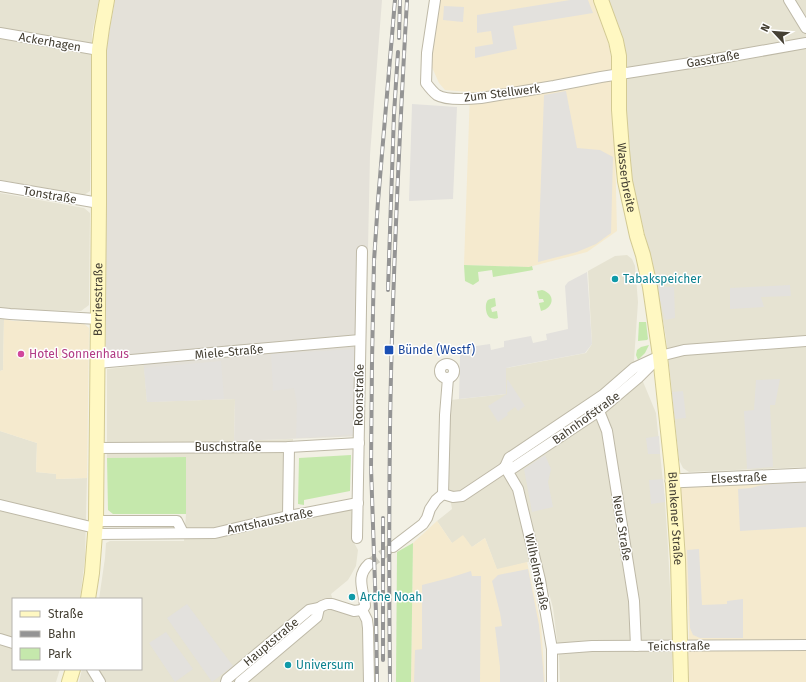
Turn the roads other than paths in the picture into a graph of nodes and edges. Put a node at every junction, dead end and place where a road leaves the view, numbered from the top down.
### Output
1 (107, 0) edge
2 (435, 0) edge
3 (601, 0) edge
4 (789, 0) edge
5 (806, 28) edge
6 (0, 33) edge
7 (806, 43) edge
8 (99, 50) junction
9 (619, 74) junction
10 (0, 186) edge
11 (99, 203) junction
12 (362, 251) dead end
13 (0, 313) edge
14 (98, 319) junction
15 (360, 340) junction
16 (806, 341) edge
17 (660, 356) junction
18 (97, 363) junction
19 (448, 378) dead end
20 (599, 411) junction
21 (359, 444) junction
22 (289, 447) junction
23 (97, 448) junction
24 (505, 466) junction
25 (806, 475) edge
26 (672, 482) junction
27 (443, 494) junction
28 (358, 503) junction
29 (0, 505) edge
30 (288, 516) junction
31 (95, 528) junction
32 (357, 538) dead end
33 (393, 547) tunnel mouth
34 (369, 564) tunnel mouth
35 (88, 598) edge
36 (319, 608) junction
37 (362, 610) junction
38 (0, 639) edge
39 (12, 642) edge
40 (680, 645) junction
41 (806, 645) edge
42 (636, 646) junction
43 (552, 649) junction
44 (73, 670) edge
45 (93, 670) edge
46 (69, 682) edge
47 (100, 682) edge
48 (226, 682) edge
49 (240, 682) edge
50 (369, 682) edge
51 (552, 682) edge
52 (681, 682) edge

1 - 8 main road, Borriesstraße
2 - 9 street, Zum Stellwerk
3 - 9 main road, Wasserbreite
4 - 5 street
6 - 8 street, Ackerhagen
7 - 9 street, Gasstraße
8 - 11 main road, Borriesstraße
9 - 17 main road, Wasserbreite
10 - 11 street, Tonstraße
11 - 14 main road, Borriesstraße
12 - 15 street, Roonstraße
13 - 14 street
14 - 18 main road, Borriesstraße
15 - 18 street, Miele-Straße
15 - 21 street, Roonstraße
16 - 17 street, Bahnhofstraße
17 - 20 street, Bahnhofstraße
17 - 24 street, Bahnhofstraße
17 - 26 main road, Blankener Straße
18 - 23 main road, Borriesstraße
19 - 27 street
20 - 24 street, Bahnhofstraße
20 - 42 street, Neue Straße
21 - 22 street, Buschstraße
21 - 28 street, Roonstraße
22 - 23 street, Buschstraße
22 - 30 street
23 - 31 main road, Borriesstraße
24 - 27 street, Bahnhofstraße
24 - 43 street, Wilhelmstraße
25 - 26 street, Elsestraße
26 - 40 main road, Blankener Straße
27 - 33 street
28 - 30 street, Amtshausstraße
28 - 32 street, Roonstraße
29 - 31 street
30 - 31 street, Amtshausstraße
31 - 35 main road, Borriesstraße
34 - 37 street
36 - 37 street, Hauptstraße
36 - 48 street, Hauptstraße
36 - 49 street, Hauptstraße
37 - 50 street
38 - 39 street
40 - 41 street, Teichstraße
40 - 42 street, Teichstraße
40 - 52 main road, Blankener Straße
42 - 43 street, Teichstraße
43 - 51 street, Wilhelmstraße
44 - 46 main road
45 - 47 street

